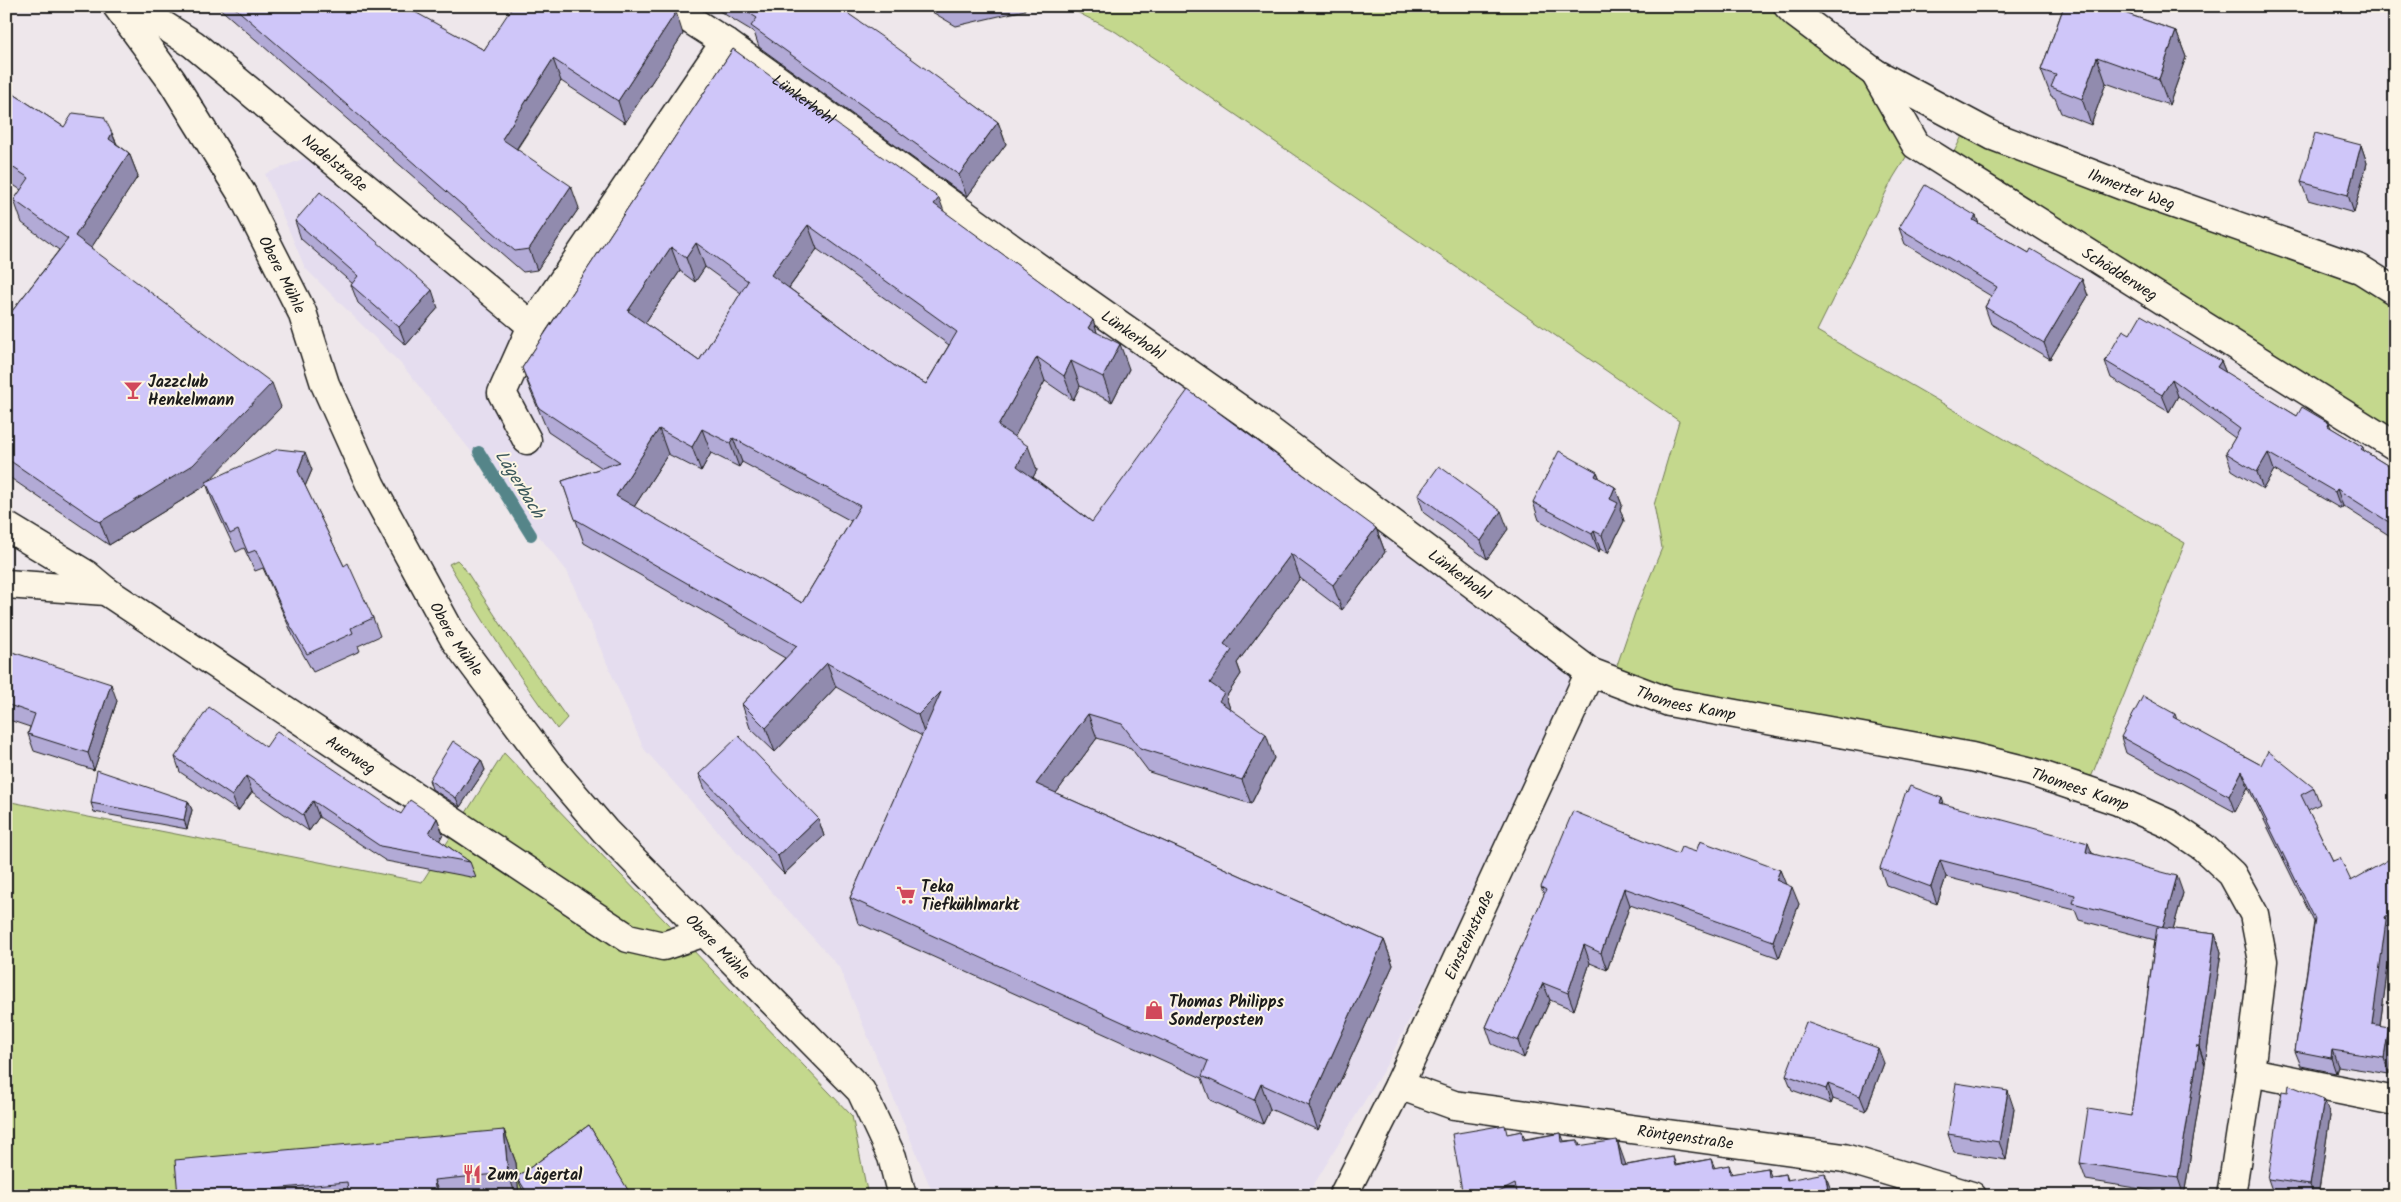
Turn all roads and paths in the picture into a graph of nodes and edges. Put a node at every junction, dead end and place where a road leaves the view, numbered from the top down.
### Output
1 (118, 6) edge
2 (133, 6) edge
3 (669, 6) edge
4 (1788, 6) edge
5 (725, 42) junction
6 (1875, 73) junction
7 (2395, 291) edge
8 (532, 326) junction
9 (528, 440) dead end
10 (2395, 446) edge
11 (6, 526) edge
12 (6, 584) edge
13 (106, 591) junction
14 (1590, 672) junction
15 (705, 932) junction
16 (2250, 1072) junction
17 (1399, 1085) junction
18 (2395, 1101) edge
19 (902, 1196) edge
20 (1343, 1196) edge
21 (1972, 1196) edge
22 (2231, 1196) edge

1 - 15 street, Obere Mühle
2 - 8 street, Nadelstraße
3 - 5 street, Lünkerhohl
4 - 6 street, Ihmerter Weg
5 - 8 street
5 - 14 street, Lünkerhohl
6 - 7 street, Ihmerter Weg
6 - 10 street, Schödderweg
8 - 9 street
11 - 13 street, Auerweg
12 - 13 street
13 - 15 street, Auerweg
14 - 16 street, Thomees Kamp
14 - 17 street, Einsteinstraße
15 - 19 street, Obere Mühle
16 - 18 street
16 - 22 street, Thomees Kamp
17 - 20 street, Einsteinstraße
17 - 21 street, Röntgenstraße

